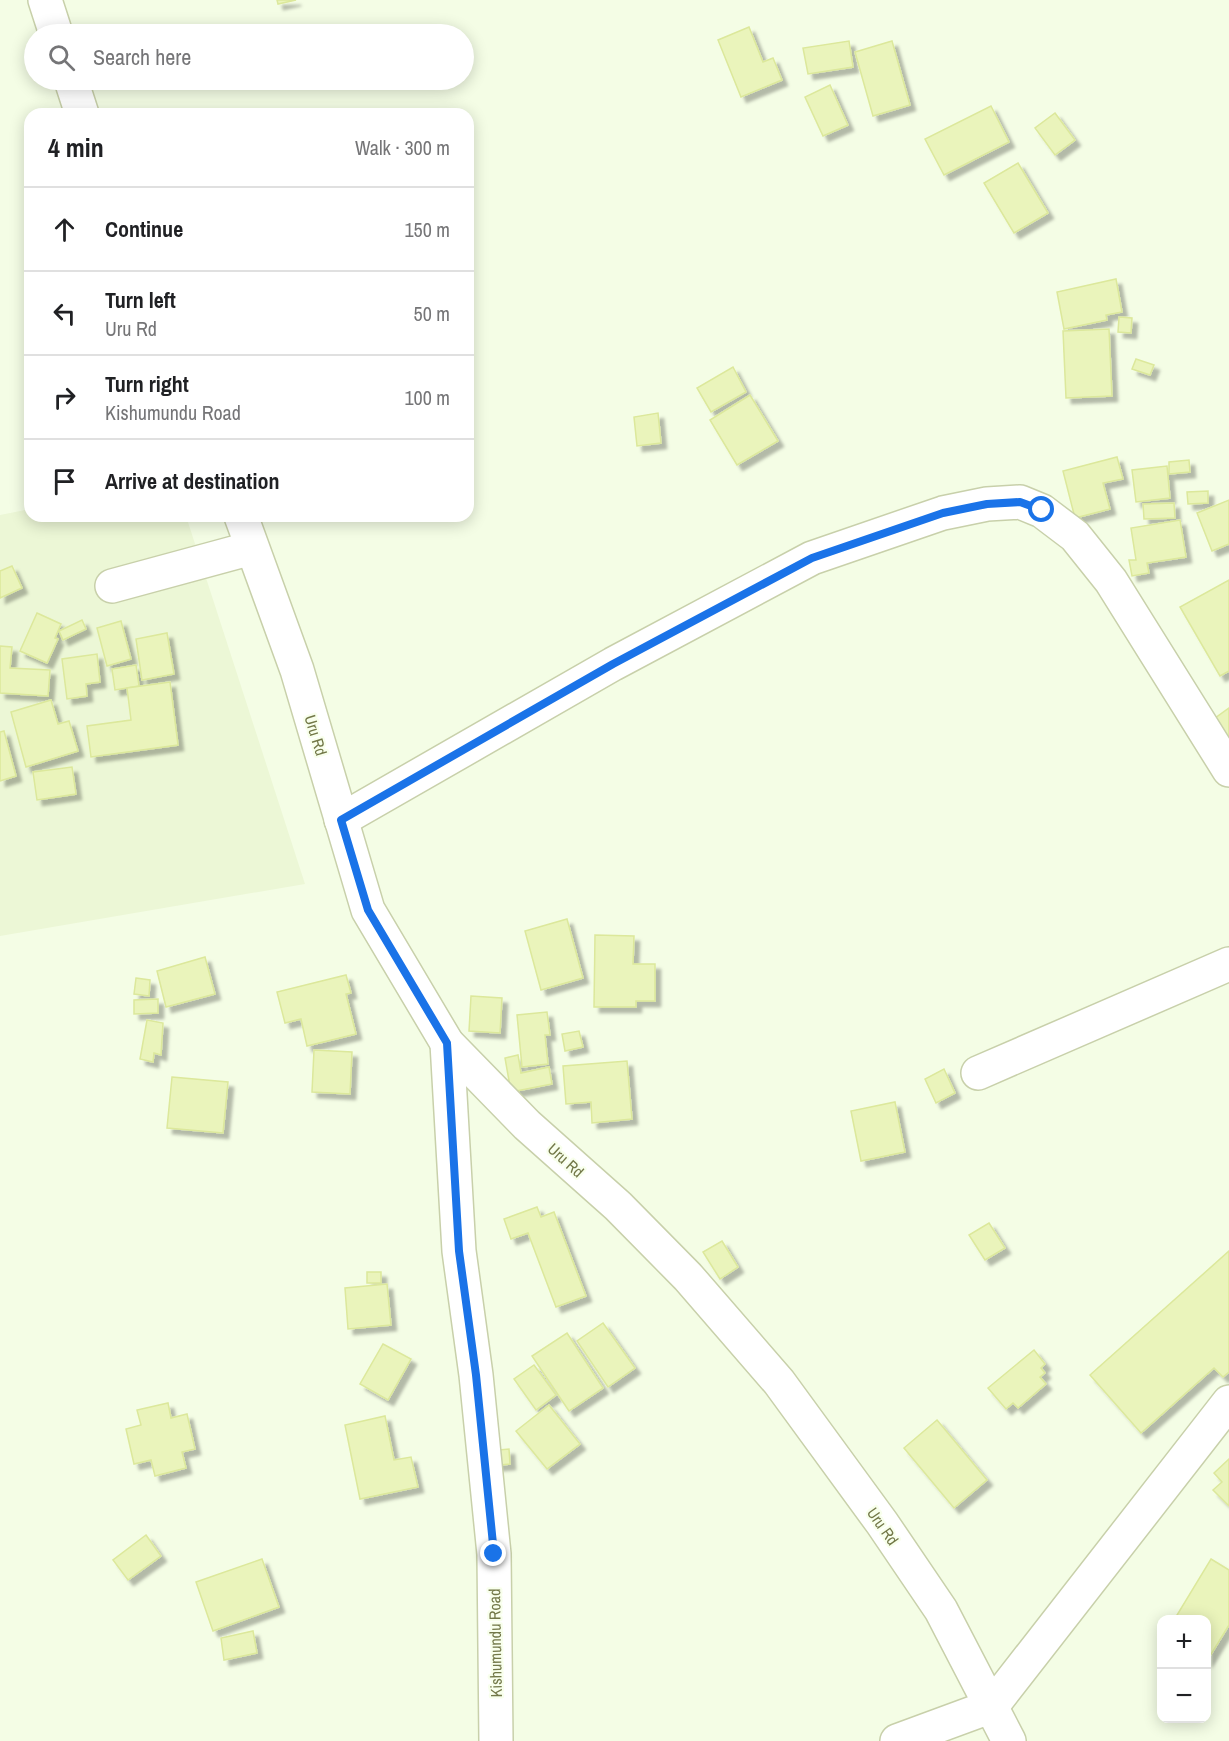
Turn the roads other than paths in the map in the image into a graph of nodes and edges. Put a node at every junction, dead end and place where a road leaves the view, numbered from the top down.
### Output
1 (45, 0) edge
2 (53, 24) edge
3 (74, 90) edge
4 (80, 108) edge
5 (243, 522) edge
6 (252, 548) junction
7 (112, 586) dead end
8 (1229, 770) edge
9 (341, 820) junction
10 (1229, 964) edge
11 (447, 1043) junction
12 (978, 1073) dead end
13 (1229, 1402) edge
14 (992, 1706) junction
15 (496, 1741) edge
16 (897, 1741) edge
17 (1009, 1741) edge

1 - 2 street
3 - 4 street
5 - 6 street, Uru Rd
6 - 7 street
6 - 9 street, Uru Rd
8 - 9 street
9 - 11 street, Uru Rd
10 - 12 street
11 - 14 street, Uru Rd
11 - 15 street, Kishumundu Road
13 - 14 street
14 - 16 street
14 - 17 street, Uru Rd

